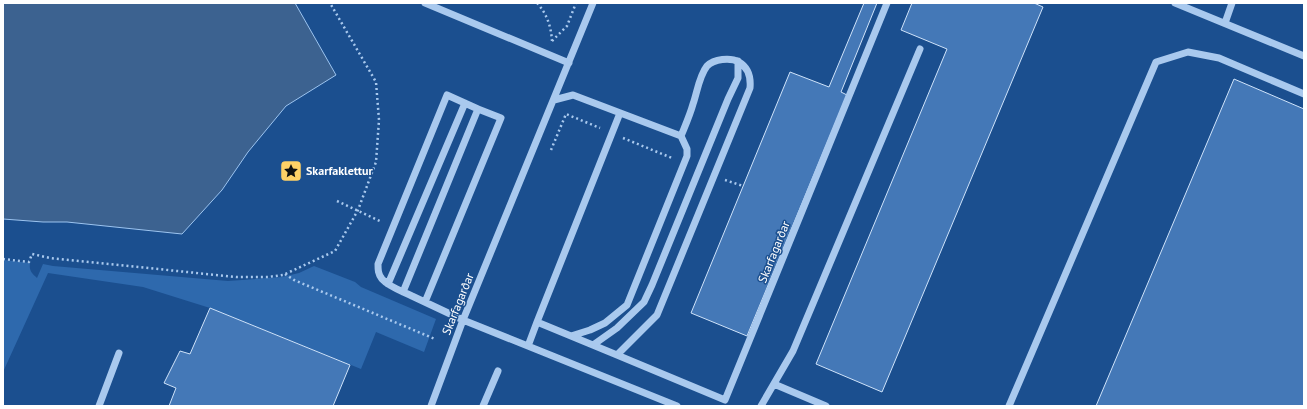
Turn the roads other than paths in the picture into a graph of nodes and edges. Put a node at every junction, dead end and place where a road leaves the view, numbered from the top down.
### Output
1 (425, 3) edge
2 (593, 3) edge
3 (887, 3) edge
4 (1175, 3) edge
5 (1232, 3) edge
6 (1225, 23) junction
7 (920, 49) dead end
8 (1304, 56) edge
9 (738, 61) junction
10 (569, 63) junction
11 (1304, 94) edge
12 (554, 100) junction
13 (464, 103) junction
14 (478, 109) junction
15 (620, 113) junction
16 (681, 136) junction
17 (388, 284) junction
18 (403, 292) junction
19 (425, 302) junction
20 (463, 320) junction
21 (537, 322) junction
22 (571, 336) junction
23 (593, 345) junction
24 (528, 346) junction
25 (119, 353) dead end
26 (617, 355) junction
27 (498, 371) dead end
28 (774, 384) junction
29 (99, 406) edge
30 (431, 406) edge
31 (483, 406) edge
32 (677, 406) edge
33 (761, 406) edge
34 (826, 406) edge
35 (1009, 406) edge

1 - 10 street
2 - 10 street, Skarfagarðar
3 - 26 street, Skarfagarðar
4 - 6 street
5 - 6 street
6 - 8 street
7 - 28 street
9 - 16 street
9 - 23 street
9 - 26 street
10 - 12 street, Skarfagarðar
11 - 35 street
12 - 15 street
12 - 20 street, Skarfagarðar
13 - 14 street
13 - 17 street
13 - 17 street
14 - 18 street
14 - 19 street
15 - 16 street
15 - 21 street
16 - 22 street
17 - 18 street
18 - 19 street
19 - 20 street
20 - 24 street
20 - 30 street, Skarfagarðar
21 - 22 street, Skarfagarðar
21 - 24 street
22 - 23 street, Skarfagarðar
23 - 26 street, Skarfagarðar
24 - 32 street
25 - 29 street
27 - 31 street
28 - 33 street
28 - 34 street

